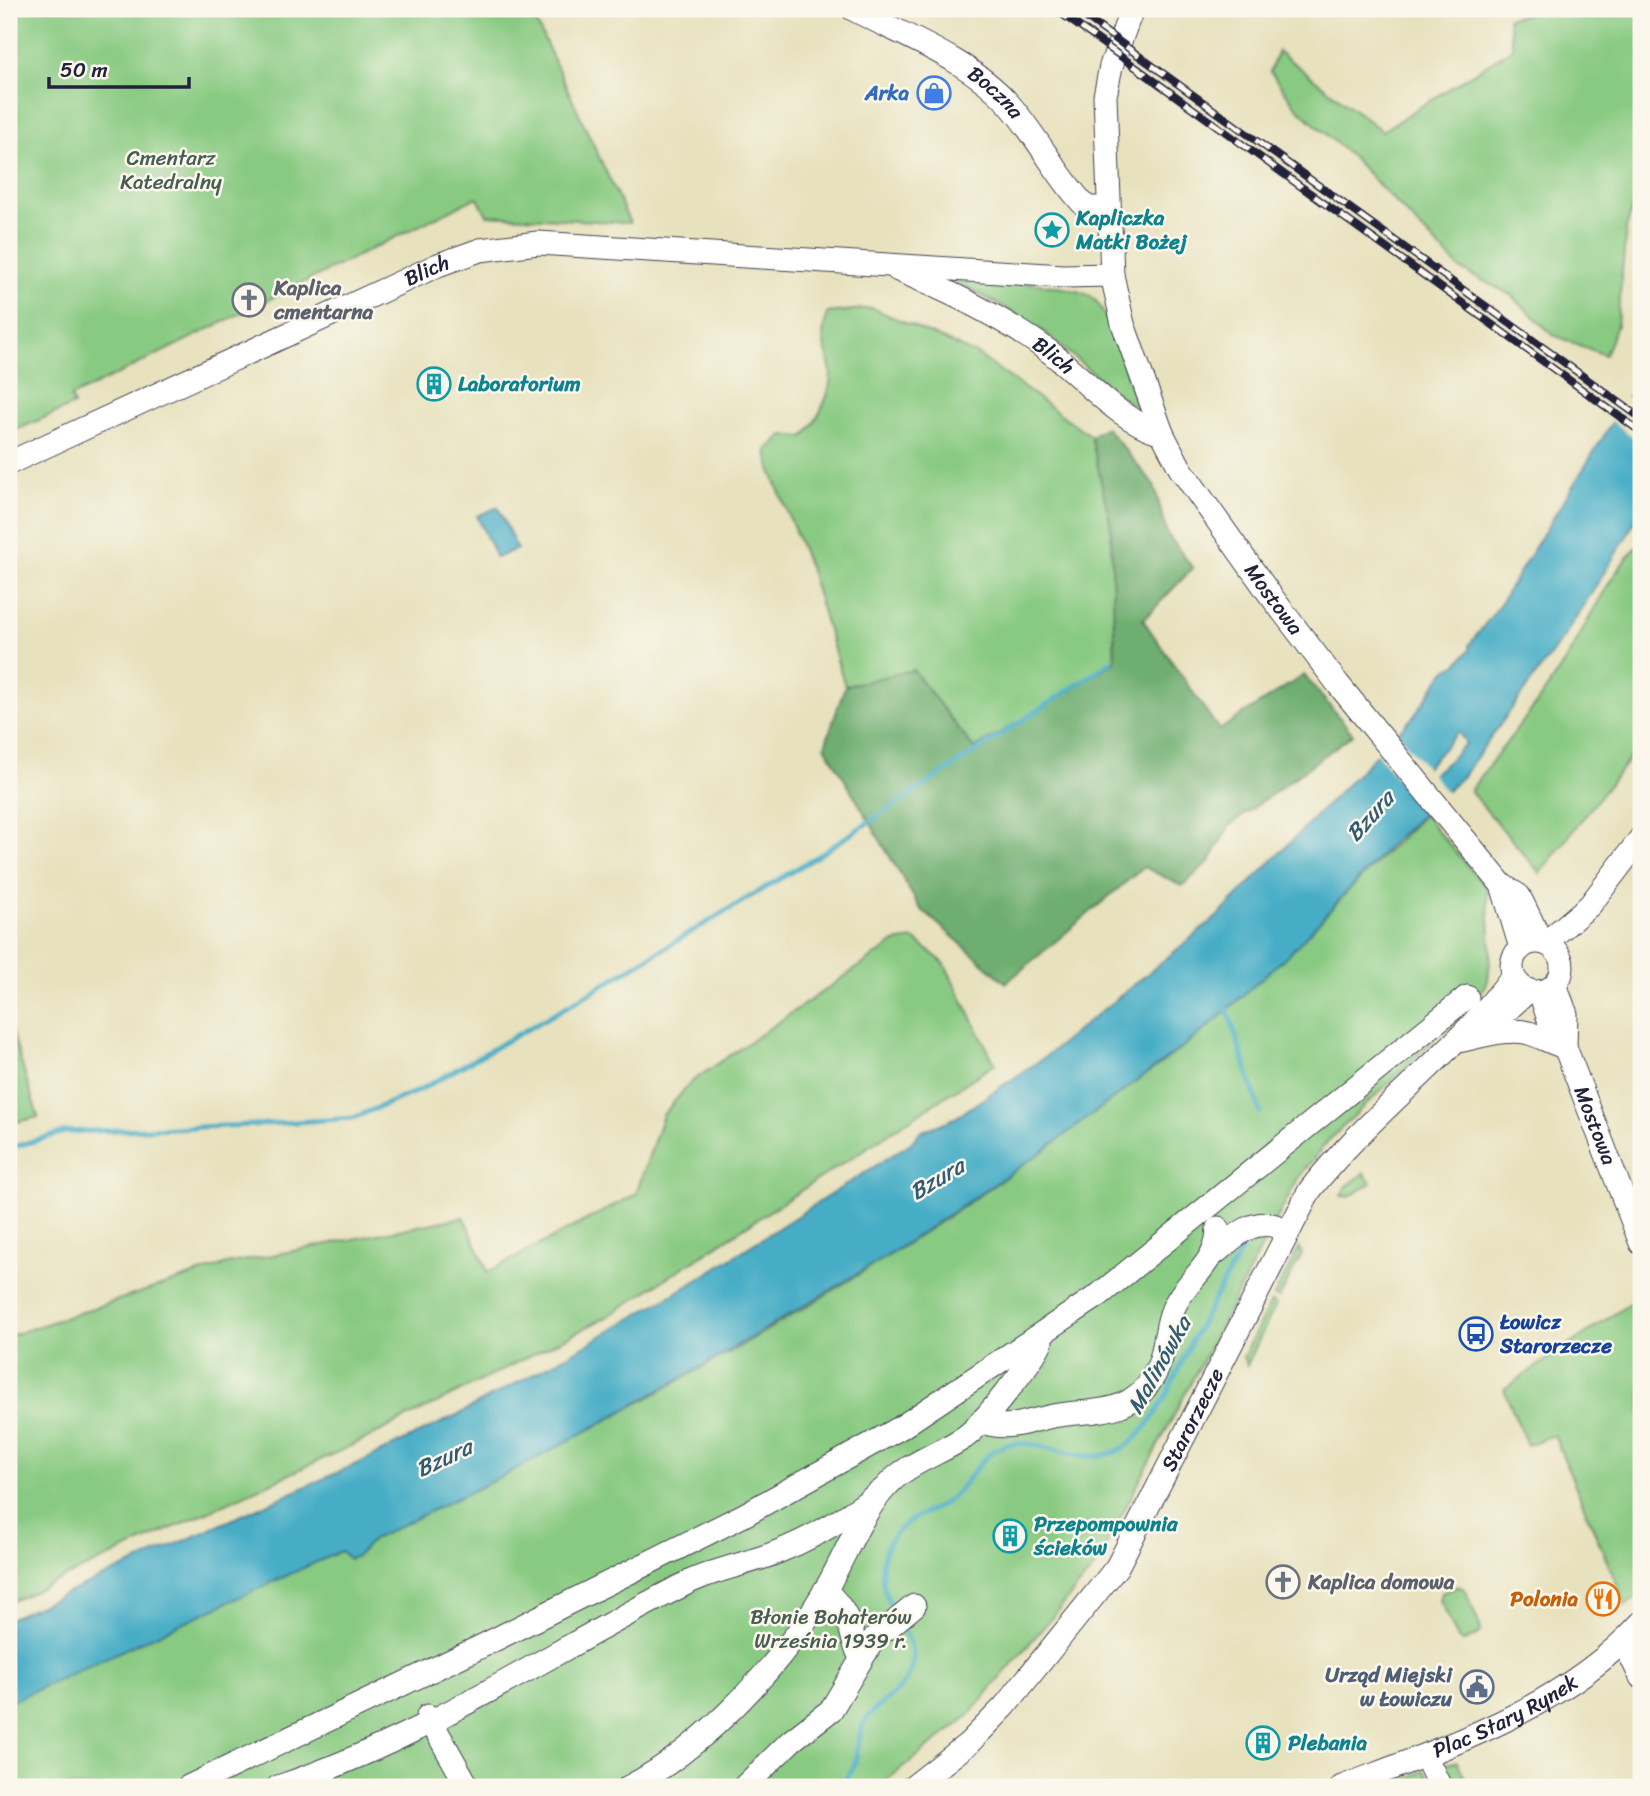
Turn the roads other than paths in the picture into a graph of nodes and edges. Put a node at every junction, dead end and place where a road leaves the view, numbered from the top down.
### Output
1 (853, 9) edge
2 (1132, 9) edge
3 (1107, 208) junction
4 (1112, 275) junction
5 (940, 277) junction
6 (1162, 433) junction
7 (9, 463) edge
8 (1641, 838) edge
9 (1542, 947) junction
10 (1534, 986) junction
11 (1467, 997) dead end
12 (1458, 1041) junction
13 (1565, 1047) junction
14 (1276, 1226) dead end
15 (1218, 1228) dead end
16 (1641, 1243) edge
17 (1212, 1255) junction
18 (1043, 1335) junction
19 (981, 1421) junction
20 (884, 1489) junction
21 (825, 1590) junction
22 (903, 1614) dead end
23 (1641, 1623) edge
24 (1624, 1642) junction
25 (861, 1657) junction
26 (1641, 1677) edge
27 (430, 1720) junction
28 (1430, 1766) dead end
29 (1346, 1786) edge
30 (188, 1787) edge
31 (278, 1787) edge
32 (468, 1787) edge
33 (629, 1787) edge
34 (744, 1787) edge
35 (913, 1787) edge
36 (1440, 1787) edge

1 - 3 street, Boczna
2 - 3 street, Mostowa
3 - 4 street, Mostowa
4 - 5 street, Blich
4 - 6 street, Mostowa
5 - 6 street, Blich
5 - 7 street, Blich
6 - 9 street, Mostowa
8 - 9 street
9 - 10 street
9 - 10 street
10 - 12 street, Starorzecze
10 - 13 street, Mostowa
11 - 18 street
12 - 13 street
12 - 35 street, Starorzecze
13 - 16 street, Mostowa
14 - 17 street
15 - 17 street
17 - 19 street
18 - 19 street
18 - 30 street
19 - 20 street
20 - 21 street
20 - 27 street
21 - 25 street
21 - 33 street
22 - 25 street
23 - 24 street
24 - 26 street
24 - 29 street, Plac Stary Rynek
25 - 34 street
27 - 31 street
27 - 32 street
28 - 36 street

